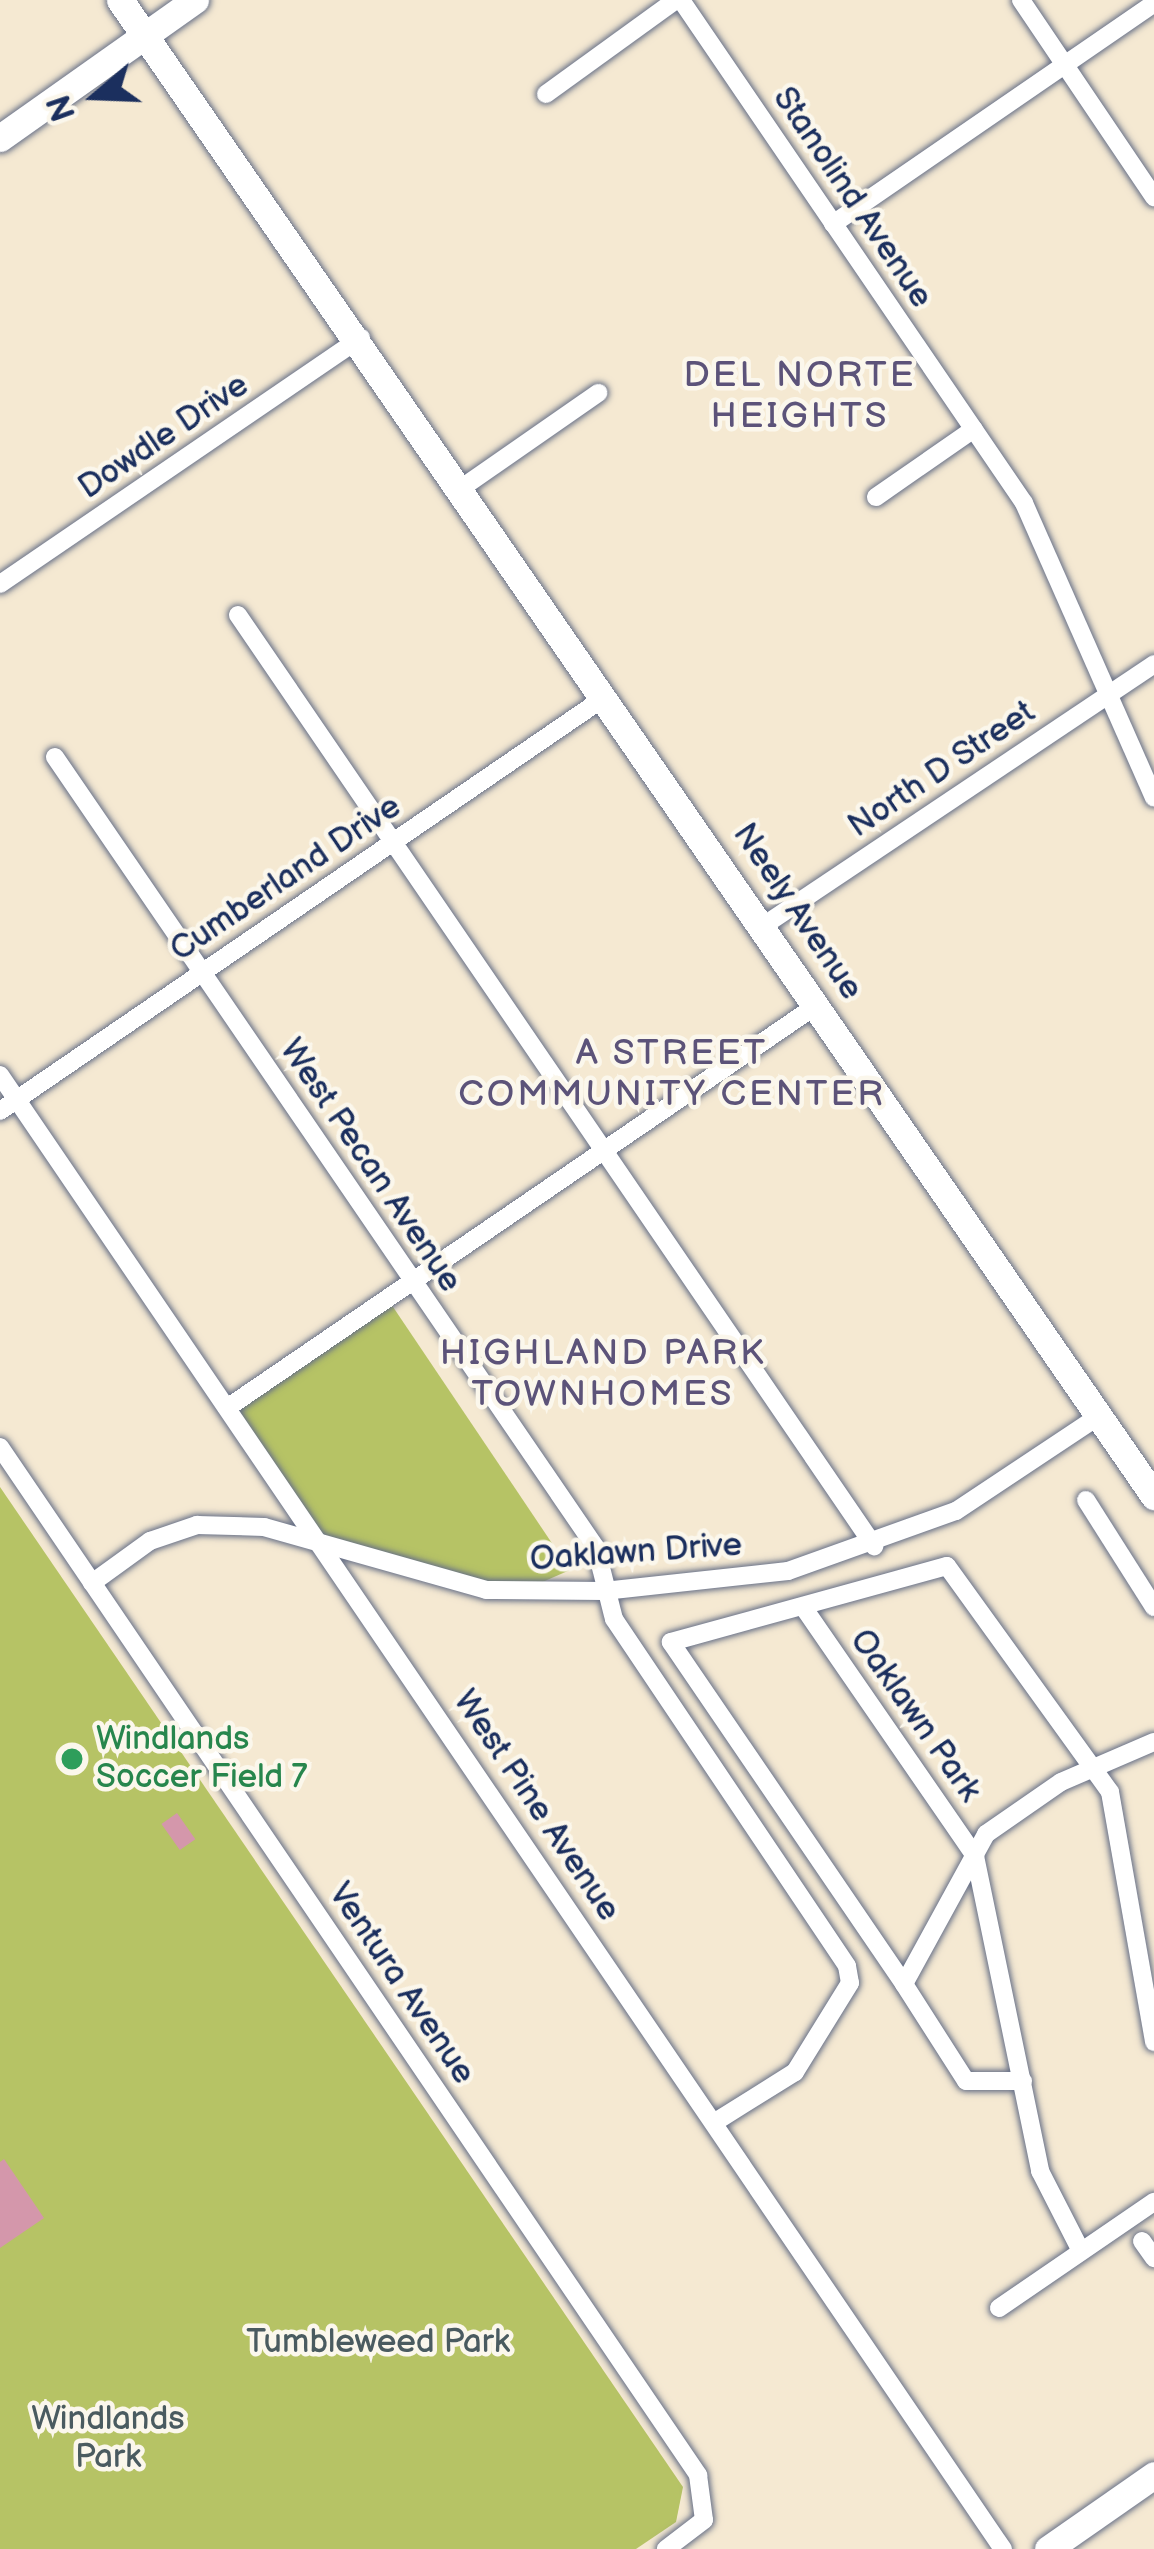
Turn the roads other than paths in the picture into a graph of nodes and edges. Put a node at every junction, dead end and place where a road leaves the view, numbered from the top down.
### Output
1 (120, 0) edge
2 (196, 0) edge
3 (678, 0) edge
4 (1021, 0) edge
5 (1154, 3) edge
6 (149, 38) junction
7 (1064, 65) junction
8 (546, 94) dead end
9 (0, 138) edge
10 (1154, 197) edge
11 (833, 224) junction
12 (361, 338) junction
13 (598, 393) dead end
14 (974, 429) junction
15 (463, 487) junction
16 (876, 497) dead end
17 (0, 584) edge
18 (238, 615) dead end
19 (1154, 664) edge
20 (605, 697) junction
21 (1106, 697) junction
22 (55, 757) dead end
23 (1154, 798) edge
24 (394, 842) junction
25 (763, 926) junction
26 (202, 972) junction
27 (817, 1005) junction
28 (0, 1075) edge
29 (8, 1105) edge
30 (604, 1151) junction
31 (412, 1280) junction
32 (227, 1408) junction
33 (1100, 1416) junction
34 (0, 1448) edge
35 (1154, 1496) edge
36 (1086, 1500) dead end
37 (322, 1546) junction
38 (874, 1546) junction
39 (92, 1583) junction
40 (604, 1591) junction
41 (1154, 1607) edge
42 (806, 1611) junction
43 (1154, 1742) edge
44 (1090, 1770) junction
45 (975, 1856) junction
46 (904, 1984) junction
47 (1154, 2042) edge
48 (1023, 2081) junction
49 (715, 2122) junction
50 (1154, 2203) edge
51 (1081, 2251) junction
52 (998, 2308) dead end
53 (1154, 2475) edge
54 (666, 2549) edge
55 (1003, 2549) edge
56 (1048, 2549) edge

1 - 6 street, Neely Avenue
2 - 6 street
3 - 8 street, Stanolind Avenue
3 - 11 street, Stanolind Avenue
4 - 7 street
5 - 7 street
6 - 9 street
6 - 12 street, Neely Avenue
7 - 10 street
7 - 11 street
11 - 14 street, Stanolind Avenue
12 - 15 street, Neely Avenue
12 - 17 street, Dowdle Drive
13 - 15 street
14 - 16 street
14 - 21 street, Stanolind Avenue
15 - 20 street, Neely Avenue
18 - 24 street
19 - 21 street, North D Street
20 - 24 street, Cumberland Drive
20 - 25 street, Neely Avenue
21 - 23 street, Stanolind Avenue
21 - 25 street, North D Street
22 - 26 street, West Pecan Avenue
24 - 26 street, Cumberland Drive
24 - 30 street
25 - 27 street, Neely Avenue
26 - 29 street, Cumberland Drive
26 - 31 street, West Pecan Avenue
27 - 30 street
27 - 33 street, Neely Avenue
28 - 29 street, West Pine Avenue
29 - 32 street, West Pine Avenue
30 - 31 street
30 - 38 street
31 - 32 street
31 - 40 street, West Pecan Avenue
32 - 37 street, West Pine Avenue
33 - 35 street, Neely Avenue
33 - 38 street, Oaklawn Drive
34 - 39 street, Ventura Avenue
36 - 41 street
37 - 39 street, Oaklawn Drive
37 - 40 street, Oaklawn Drive
37 - 49 street, West Pine Avenue
38 - 40 street, Oaklawn Drive
39 - 54 street, Ventura Avenue
40 - 49 street, West Pecan Avenue
42 - 44 street
42 - 45 street, Oaklawn Park
42 - 46 street
43 - 44 street, Oaklawn Park
44 - 45 street, Oaklawn Park
44 - 47 street
45 - 46 street, Oaklawn Park
45 - 48 street, Oaklawn Park
46 - 48 street
48 - 51 street, Oaklawn Park
49 - 55 street, West Pine Avenue
50 - 51 street
51 - 52 street
53 - 56 street

